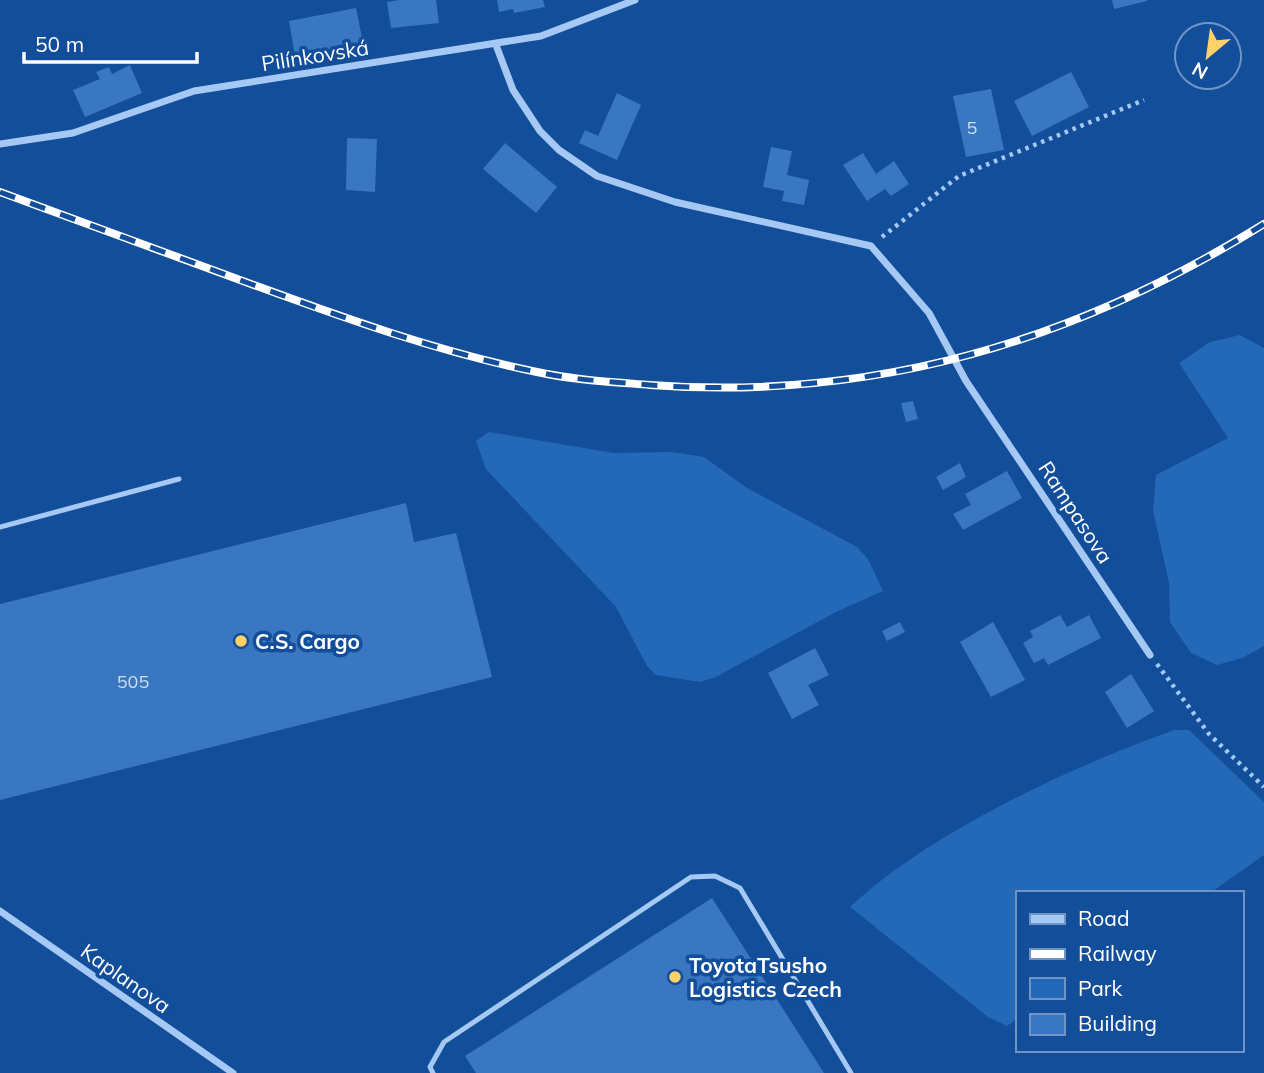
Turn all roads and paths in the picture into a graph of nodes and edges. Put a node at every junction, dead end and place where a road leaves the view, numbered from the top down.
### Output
1 (635, 0) edge
2 (496, 45) junction
3 (1144, 100) dead end
4 (0, 144) edge
5 (871, 247) junction
6 (178, 480) dead end
7 (0, 527) edge
8 (1150, 655) joint
9 (1264, 787) edge
10 (0, 911) edge
11 (233, 1073) edge
12 (433, 1073) edge
13 (851, 1073) edge

1 - 2 street, Pilínkovská
2 - 4 street, Pilínkovská
2 - 5 street
3 - 5 path
5 - 8 street, Rampasova
6 - 7 lane
8 - 9 path
10 - 11 street, Kaplanova
12 - 13 lane

